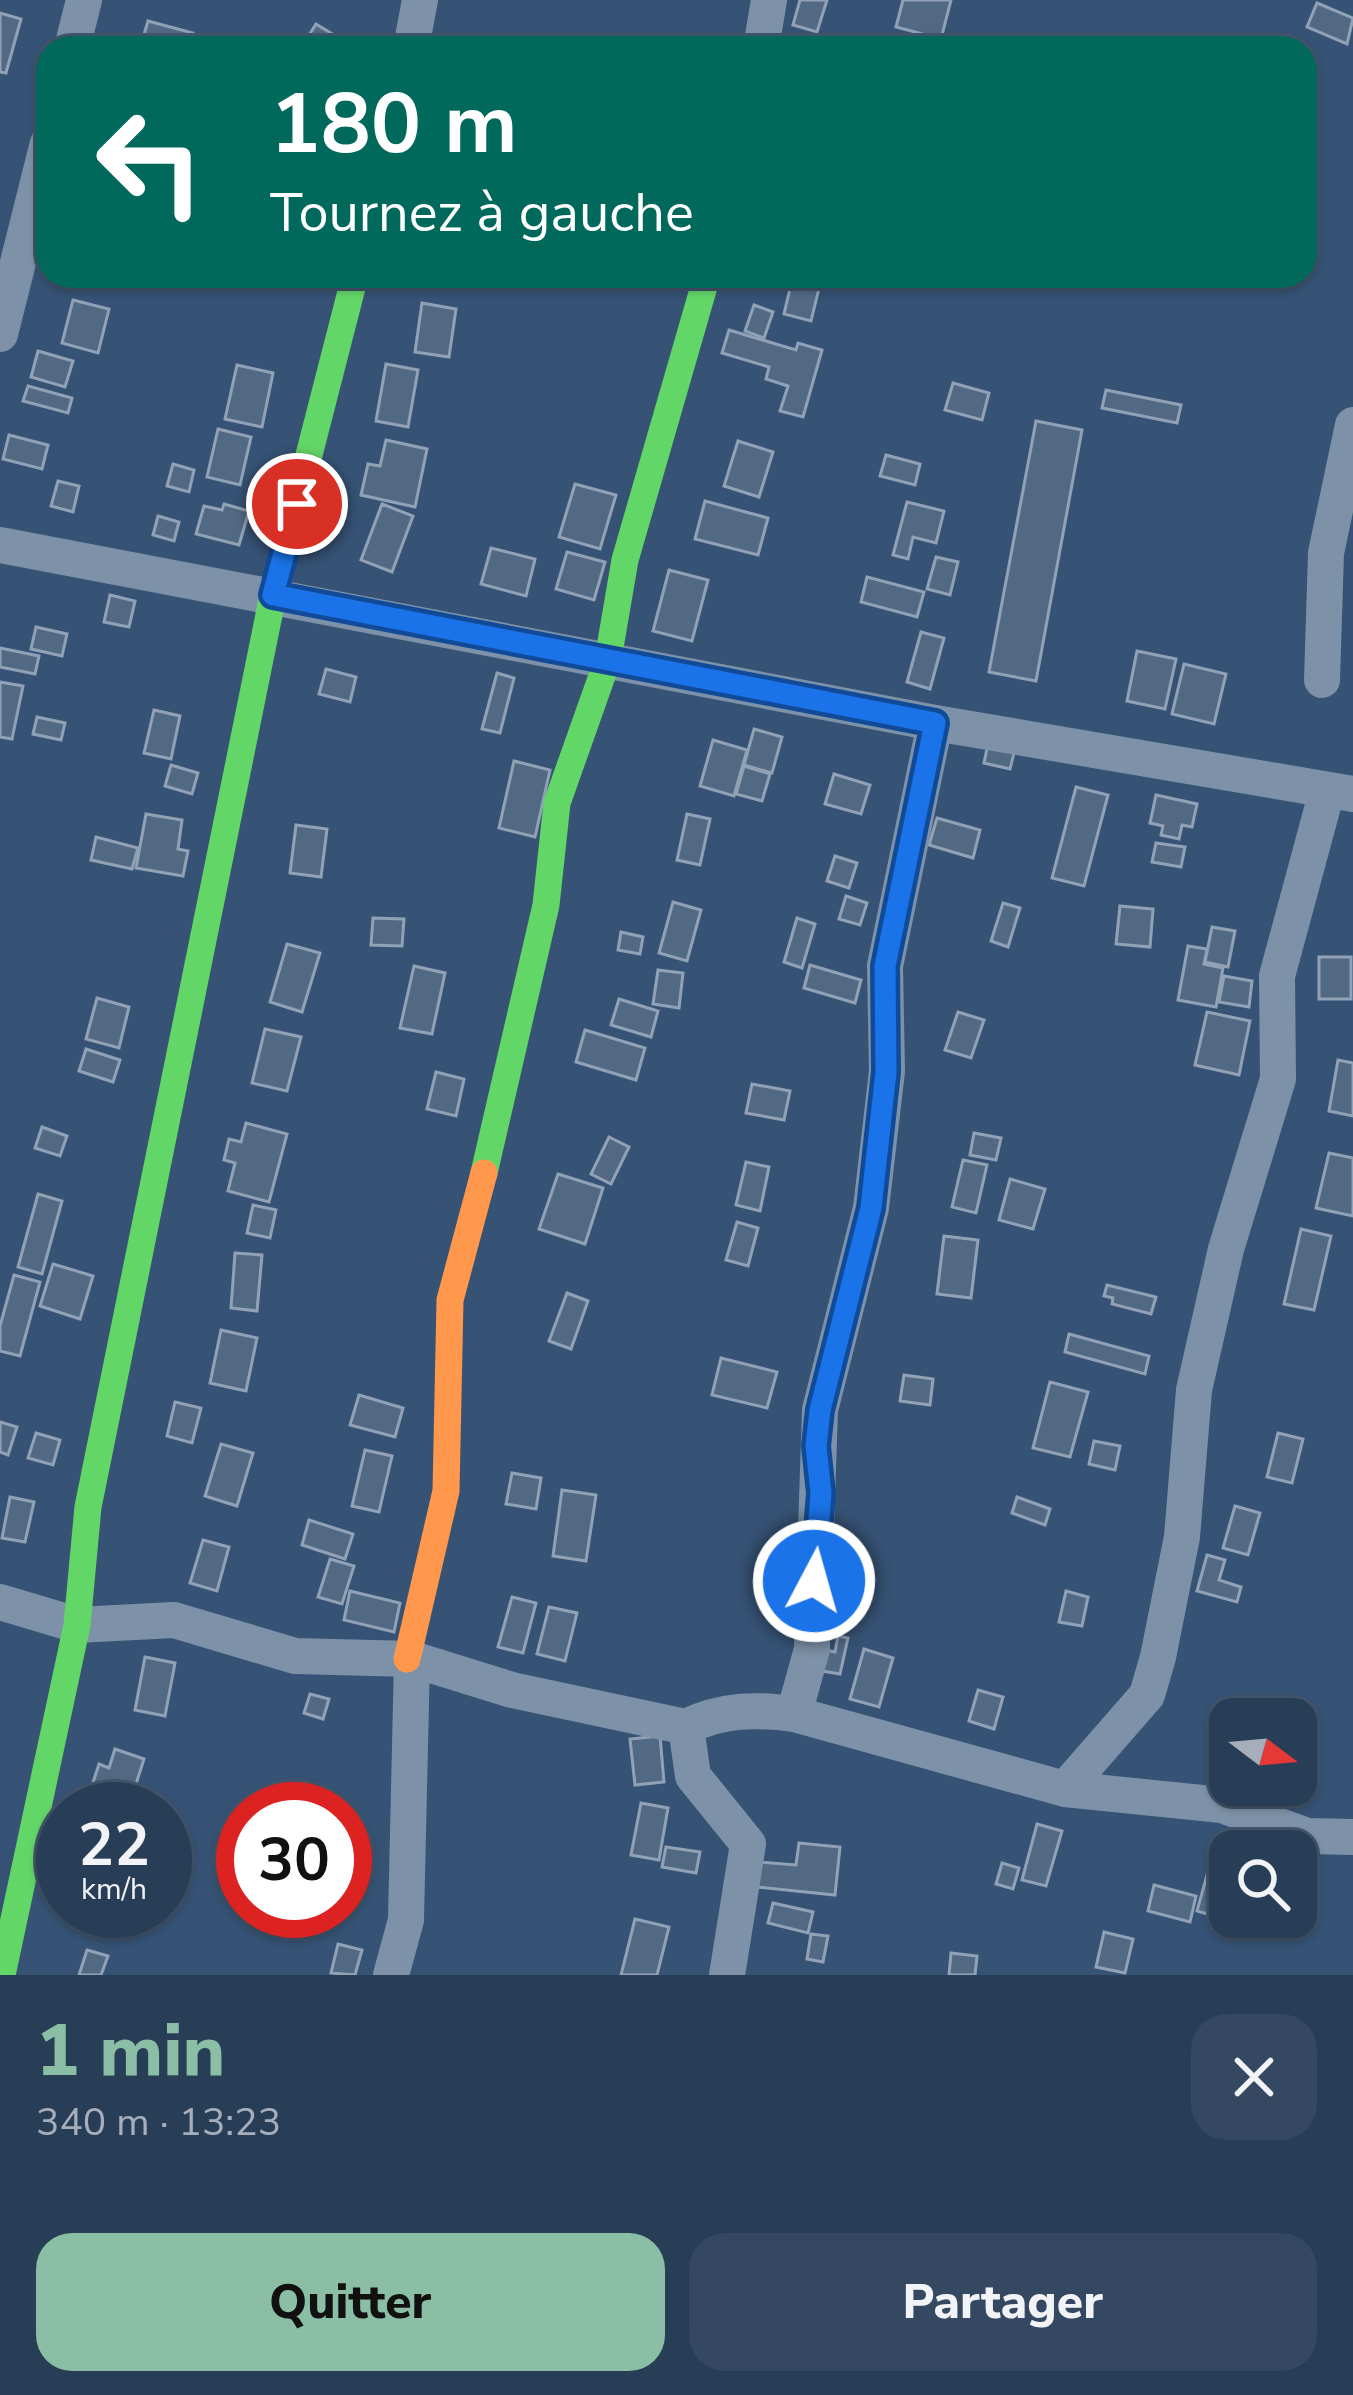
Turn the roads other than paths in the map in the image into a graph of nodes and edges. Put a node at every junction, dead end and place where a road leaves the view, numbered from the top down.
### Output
1 (84, 0) edge
2 (421, 0) edge
3 (769, 0) edge
4 (75, 36) edge
5 (414, 36) edge
6 (763, 36) edge
7 (36, 191) edge
8 (353, 288) edge
9 (703, 288) edge
10 (0, 334) edge
11 (1353, 425) edge
12 (0, 545) edge
13 (273, 595) junction
14 (608, 659) junction
15 (1322, 680) dead end
16 (935, 723) junction
17 (1340, 792) edge
18 (0, 1602) edge
19 (76, 1624) junction
20 (410, 1659) junction
21 (794, 1714) junction
22 (686, 1727) junction
23 (1065, 1789) junction
24 (1353, 1837) edge
25 (2, 1975) edge
26 (391, 1975) edge
27 (727, 1975) edge

1 - 4 street
2 - 5 street
3 - 6 street
7 - 10 street
8 - 13 street
9 - 14 street
11 - 15 street
12 - 13 street
13 - 14 street
13 - 19 street
14 - 16 street
14 - 20 street
16 - 17 street
16 - 21 street
17 - 23 street
18 - 19 street
19 - 20 street
19 - 25 street
20 - 22 street
20 - 26 street
21 - 22 street
21 - 23 street
22 - 27 street
23 - 24 street

